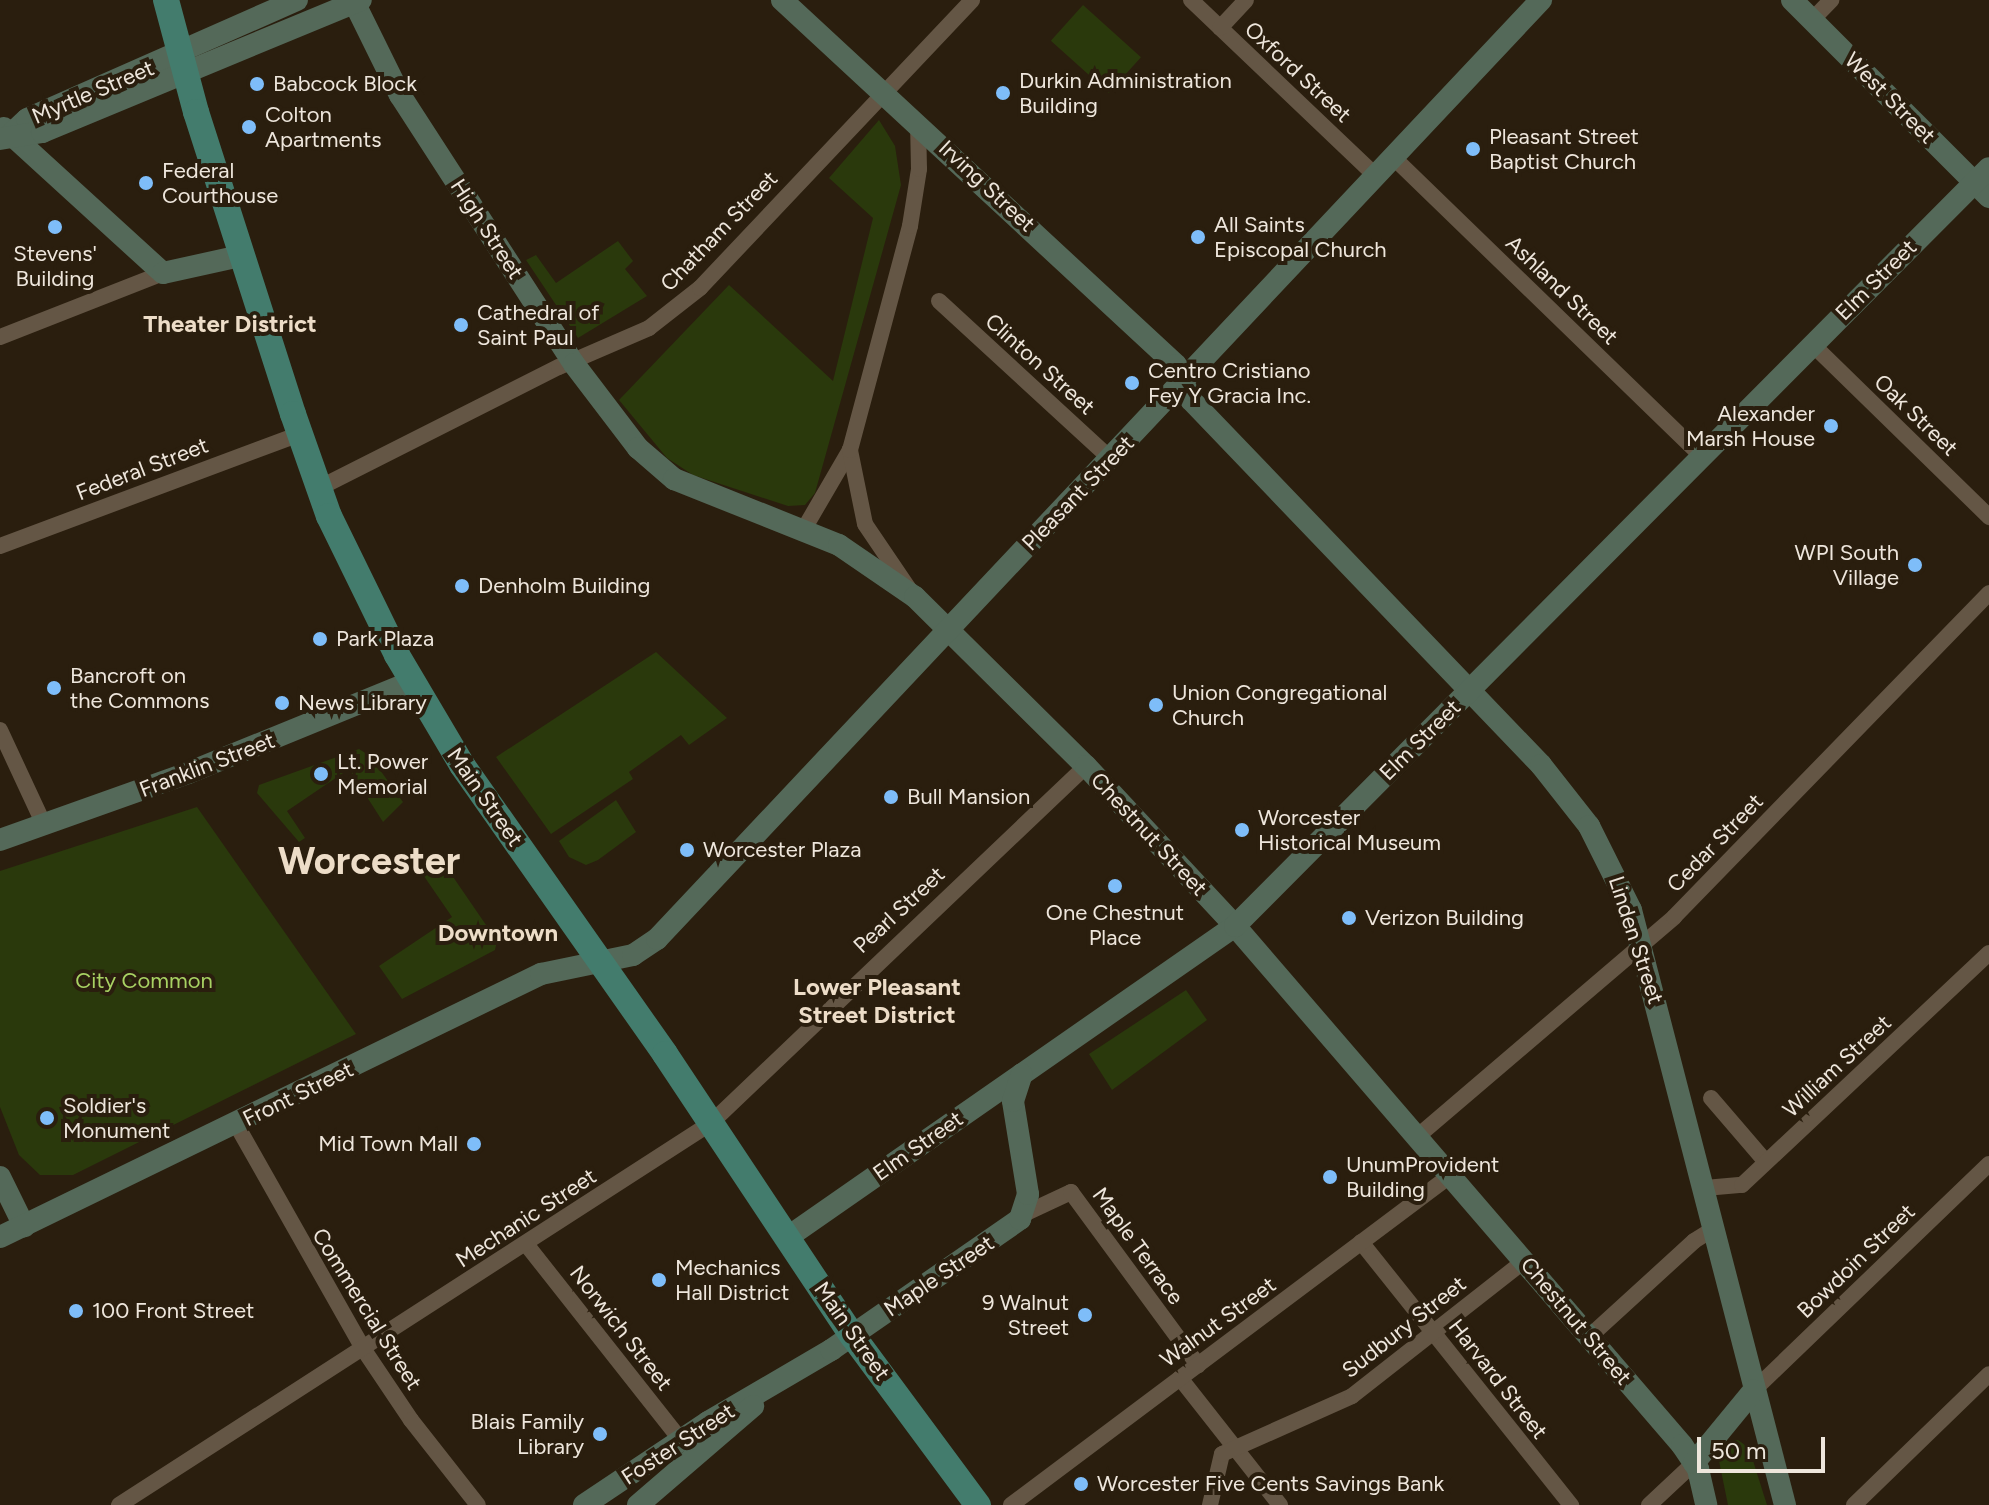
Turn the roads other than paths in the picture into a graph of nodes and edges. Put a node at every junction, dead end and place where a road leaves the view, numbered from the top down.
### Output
1 (166, 0) edge
2 (297, 0) edge
3 (782, 0) edge
4 (972, 0) edge
5 (1191, 0) edge
6 (1246, 0) edge
7 (1541, 0) edge
8 (1792, 0) edge
9 (1831, 0) edge
10 (356, 1) edge
11 (1812, 20) junction
12 (1220, 28) junction
13 (183, 64) junction
14 (884, 92) junction
15 (918, 123) junction
16 (3, 133) edge
17 (1393, 157) junction
18 (1375, 175) junction
19 (1984, 182) edge
20 (240, 256) junction
21 (163, 273) junction
22 (939, 301) dead end
23 (0, 337) edge
24 (1812, 344) junction
25 (574, 364) junction
26 (1184, 379) junction
27 (300, 434) junction
28 (850, 450) junction
29 (1700, 454) junction
30 (1111, 459) junction
31 (319, 488) junction
32 (1989, 517) edge
33 (804, 529) junction
34 (0, 546) edge
35 (1989, 593) edge
36 (915, 597) junction
37 (947, 630) junction
38 (411, 682) junction
39 (1469, 690) junction
40 (0, 730) edge
41 (1086, 766) junction
42 (44, 825) junction
43 (0, 840) edge
44 (1235, 926) junction
45 (1640, 945) junction
46 (1989, 953) edge
47 (599, 960) junction
48 (1022, 1074) junction
49 (1711, 1098) dead end
50 (711, 1123) junction
51 (236, 1124) junction
52 (1418, 1136) junction
53 (1766, 1162) junction
54 (1989, 1164) edge
55 (1451, 1175) junction
56 (0, 1177) edge
57 (1705, 1188) junction
58 (1071, 1192) joint
59 (1024, 1214) junction
60 (24, 1226) junction
61 (1715, 1228) junction
62 (0, 1237) edge
63 (788, 1237) junction
64 (1361, 1242) junction
65 (526, 1244) junction
66 (1524, 1261) junction
67 (1433, 1331) junction
68 (852, 1335) junction
69 (1589, 1337) junction
70 (364, 1350) junction
71 (1198, 1365) junction
72 (1989, 1374) edge
73 (1180, 1378) junction
74 (774, 1386) junction
75 (1754, 1390) junction
76 (1721, 1429) junction
77 (681, 1440) junction
78 (1768, 1444) junction
79 (1233, 1448) junction
80 (1700, 1464) junction
81 (645, 1503) edge
82 (119, 1505) edge
83 (478, 1505) edge
84 (584, 1505) edge
85 (978, 1505) edge
86 (1011, 1505) edge
87 (1210, 1505) edge
88 (1280, 1505) edge
89 (1571, 1505) edge
90 (1649, 1505) edge
91 (1706, 1505) edge
92 (1785, 1505) edge
93 (1854, 1505) edge

1 - 13 main road, Main Street
2 - 13 main road
3 - 14 main road, Irving Street
4 - 14 street, Chatham Street
5 - 12 street, Oxford Street
6 - 12 street
7 - 17 main road, Pleasant Street
8 - 11 main road, West Street
9 - 11 street
10 - 13 main road
10 - 25 main road, High Street
11 - 19 main road, West Street
12 - 18 street, Oxford Street
13 - 16 main road, Myrtle Street
13 - 20 main road, Main Street
14 - 15 main road, Irving Street
14 - 25 street, Chatham Street
15 - 26 main road, Irving Street
15 - 28 street, Chestnut Street
16 - 21 main road
17 - 18 main road, Pleasant Street
17 - 29 street, Ashland Street
18 - 26 main road, Pleasant Street
19 - 24 main road, Elm Street
20 - 21 main road
20 - 27 main road, Main Street
21 - 23 street
22 - 30 street, Clinton Street
24 - 29 main road, Elm Street
24 - 32 street, Oak Street
25 - 31 street, Chatham Street
25 - 33 main road, High Street
26 - 30 main road, Pleasant Street
26 - 39 main road, Linden Street
27 - 31 main road, Main Street
27 - 34 street, Federal Street
28 - 33 street
28 - 36 street, Chestnut Street
29 - 39 main road, Elm Street
30 - 37 main road, Pleasant Street
31 - 38 main road, Main Street
33 - 36 main road, High Street
35 - 45 street, Cedar Street
36 - 37 main road, Chestnut Street
37 - 41 main road, Chestnut Street
37 - 47 main road, Pleasant Street
38 - 42 main road, Franklin Street
38 - 47 main road, Main Street
39 - 44 main road, Elm Street
39 - 45 main road, Linden Street
40 - 42 street
41 - 44 main road, Chestnut Street
41 - 50 street, Pearl Street
42 - 43 main road, Franklin Street
44 - 48 main road, Elm Street
44 - 52 main road, Chestnut Street
45 - 52 street, Cedar Street
45 - 57 main road, Linden Street
46 - 53 street, William Street
47 - 50 main road, Main Street
47 - 51 main road, Front Street
48 - 59 main road
48 - 63 main road, Elm Street
49 - 53 street
50 - 63 main road, Main Street
50 - 65 street, Mechanic Street
51 - 60 main road, Front Street
51 - 70 street, Commercial Street
52 - 55 main road, Chestnut Street
53 - 57 street, William Street
54 - 75 street, Bowdoin Street
55 - 64 street, Walnut Street
55 - 66 main road, Chestnut Street
56 - 60 main road
57 - 61 main road, Linden Street
58 - 59 street, Maple Street
58 - 71 street, Maple Terrace
59 - 68 main road, Maple Street
60 - 62 main road, Front Street
61 - 69 street
61 - 75 main road, Linden Street
63 - 68 main road, Main Street
64 - 67 street, Harvard Street
64 - 71 street, Walnut Street
65 - 70 street, Mechanic Street
65 - 77 street, Norwich Street
66 - 67 street, Sudbury Street
66 - 69 main road, Chestnut Street
67 - 79 street, Sudbury Street
67 - 89 street, Harvard Street
68 - 74 main road, Foster Street
68 - 85 main road, Main Street
69 - 80 main road, Chestnut Street
70 - 82 street, Mechanic Street
70 - 83 street, Commercial Street
71 - 73 street, Walnut Street
72 - 93 street
73 - 79 street
73 - 86 street, Walnut Street
74 - 77 main road, Foster Street
74 - 81 main road, Foster Street
75 - 76 main road
75 - 78 main road, Linden Street
76 - 78 main road
76 - 80 main road
77 - 84 main road, Foster Street
78 - 92 main road, Linden Street
79 - 87 street
79 - 88 street
80 - 90 street
80 - 91 main road

